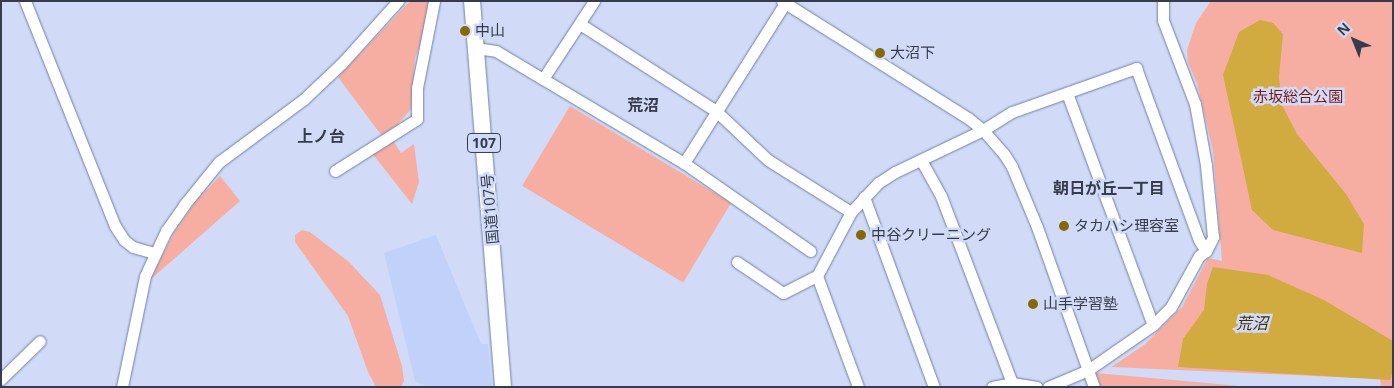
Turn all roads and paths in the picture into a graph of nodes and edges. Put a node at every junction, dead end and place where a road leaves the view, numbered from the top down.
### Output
1 (25, 1) edge
2 (398, 1) edge
3 (434, 1) edge
4 (472, 1) edge
5 (594, 1) edge
6 (1163, 1) edge
7 (783, 2) edge
8 (580, 24) junction
9 (475, 48) junction
10 (543, 79) junction
11 (1067, 94) junction
12 (716, 111) junction
13 (983, 130) junction
14 (921, 160) junction
15 (684, 163) junction
16 (335, 171) dead end
17 (864, 197) junction
18 (851, 212) junction
19 (810, 251) dead end
20 (1206, 251) junction
21 (154, 253) junction
22 (737, 262) dead end
23 (816, 276) junction
24 (1153, 325) junction
25 (40, 341) dead end
26 (1088, 370) junction
27 (1, 380) edge
28 (1012, 383) junction
29 (122, 387) edge
30 (504, 387) edge
31 (858, 387) edge
32 (934, 387) edge
33 (992, 387) edge
34 (1037, 387) edge
35 (1048, 387) edge
36 (1094, 387) edge

1 - 21 street
2 - 21 street
3 - 16 street
4 - 9 highway, 国道107号 / 107
5 - 8 street
6 - 20 street
7 - 12 street
7 - 13 street
8 - 10 street
8 - 12 street
9 - 10 street
9 - 30 highway, 国道107号 / 107
10 - 15 street
11 - 13 street
11 - 20 street
11 - 24 street
12 - 15 street
12 - 18 street
13 - 14 street
13 - 26 street
14 - 17 street
14 - 28 street
15 - 19 street
17 - 18 street
17 - 32 street
18 - 23 street
20 - 24 street
21 - 29 street
22 - 23 street
23 - 31 street
24 - 26 street
25 - 27 street
26 - 35 street
26 - 36 street
28 - 33 street
28 - 34 street

